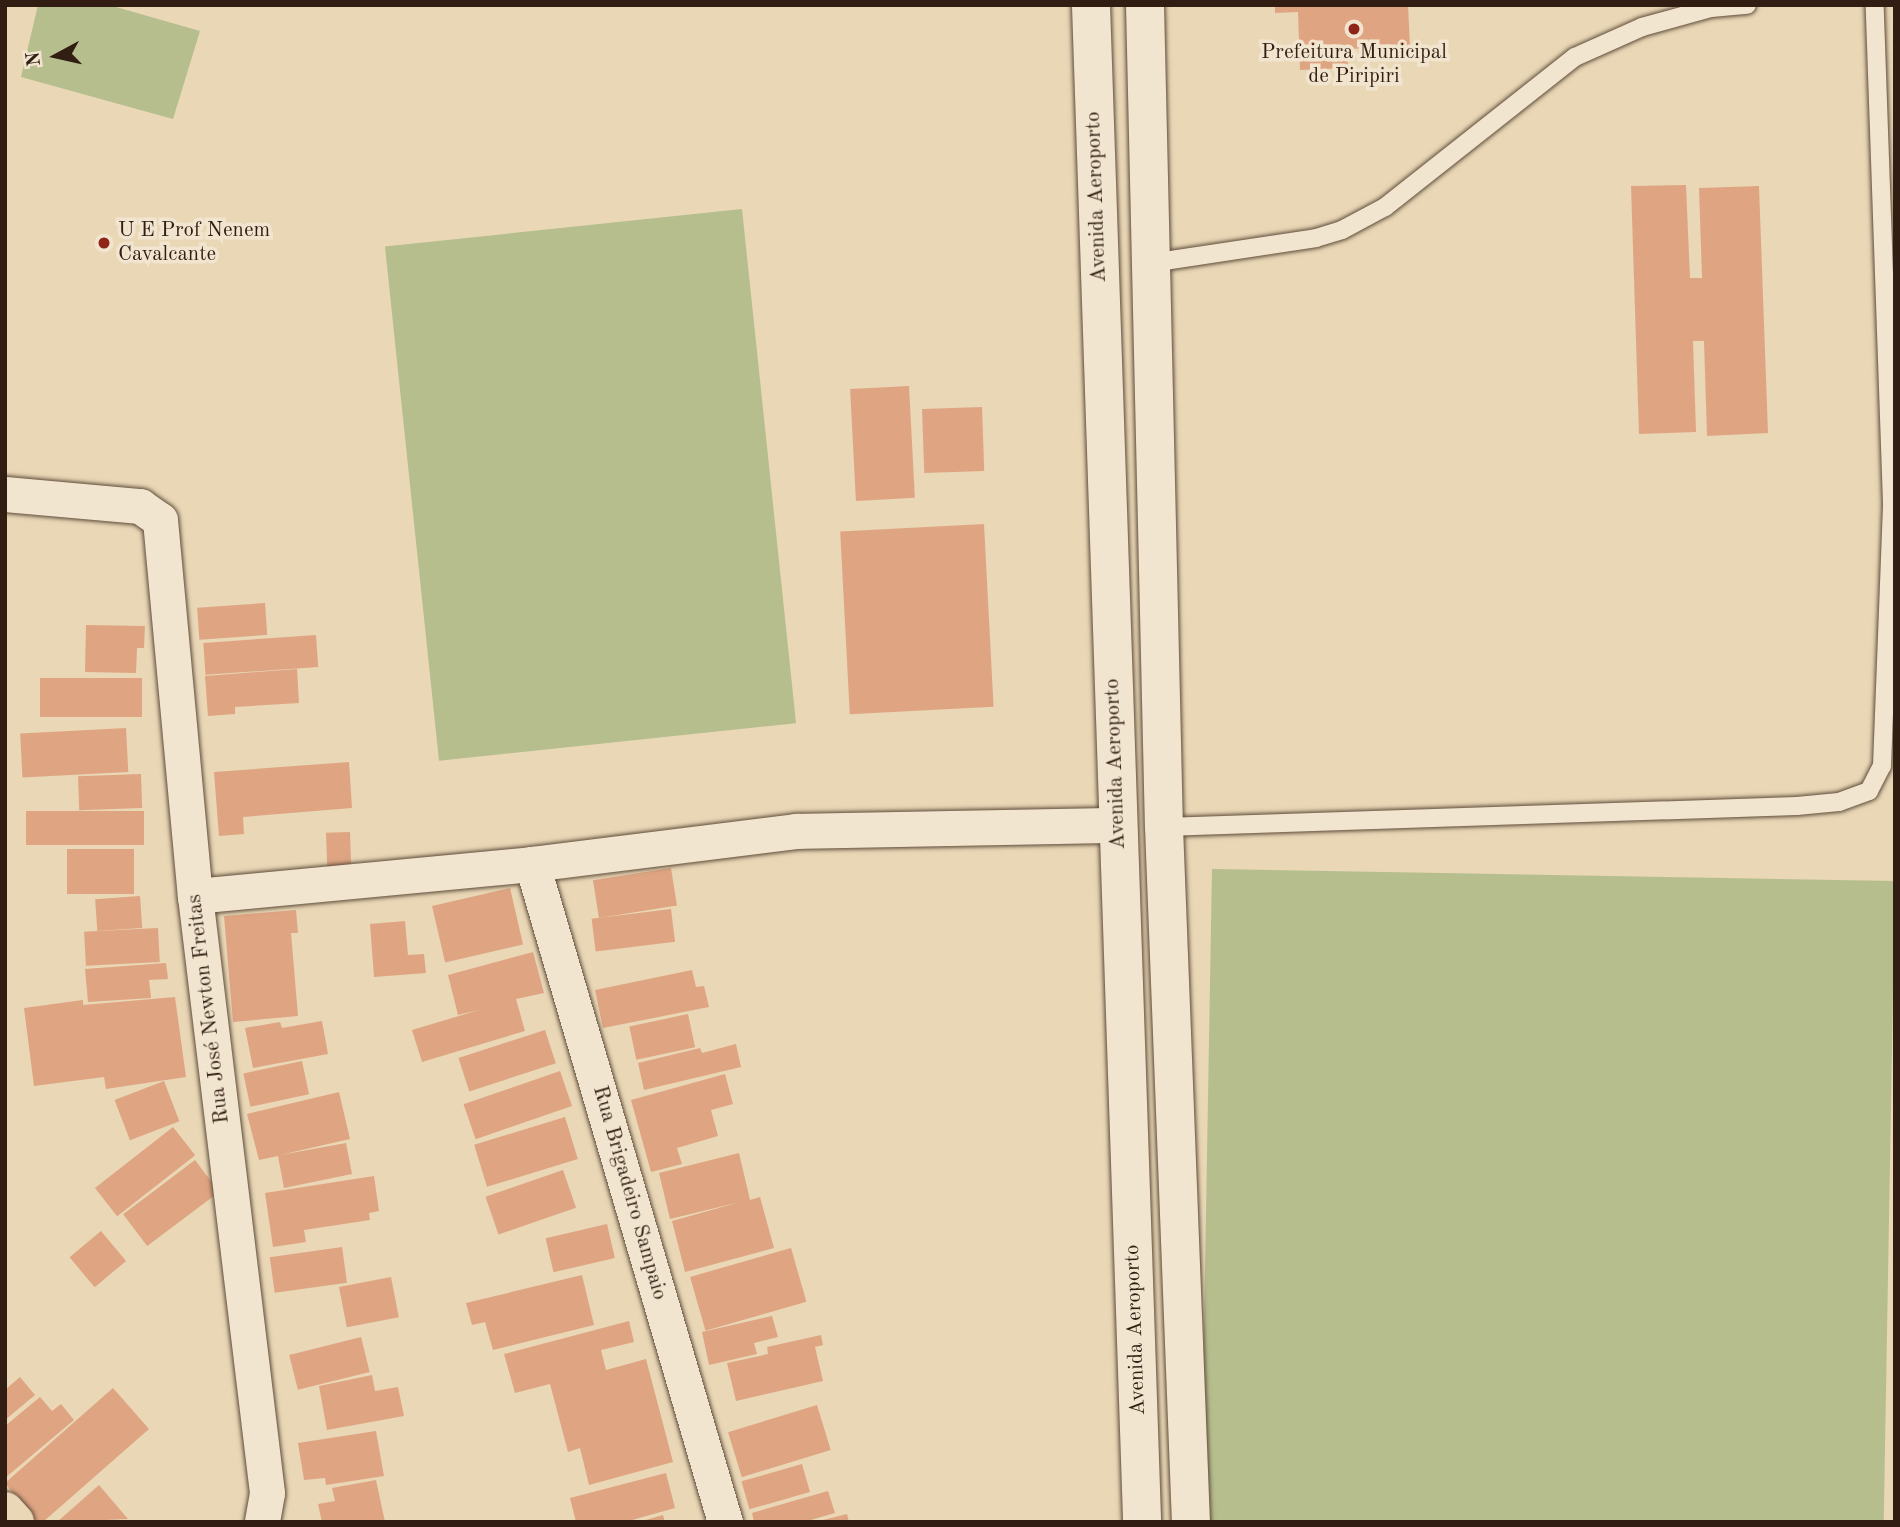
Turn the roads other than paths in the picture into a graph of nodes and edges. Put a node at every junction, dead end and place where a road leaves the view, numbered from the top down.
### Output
1 (1091, 5) edge
2 (1145, 5) edge
3 (1747, 5) edge
4 (1875, 5) edge
5 (1711, 7) edge
6 (1151, 263) junction
7 (5, 494) edge
8 (1894, 503) edge
9 (1118, 825) junction
10 (1164, 827) junction
11 (532, 864) junction
12 (195, 896) junction
13 (5, 1511) edge
14 (15, 1522) edge
15 (261, 1522) edge
16 (725, 1522) edge
17 (1142, 1522) edge
18 (1191, 1522) edge

1 - 9 street, Avenida Aeroporto
2 - 6 street
3 - 5 lane
4 - 8 lane
5 - 6 lane
6 - 10 street
7 - 12 street, Rua José Newton Freitas
8 - 10 lane
9 - 11 street
9 - 17 street, Avenida Aeroporto
10 - 18 street
11 - 12 street
11 - 16 street, Rua Brigadeiro Sampaio
12 - 15 street, Rua José Newton Freitas
13 - 14 main road

